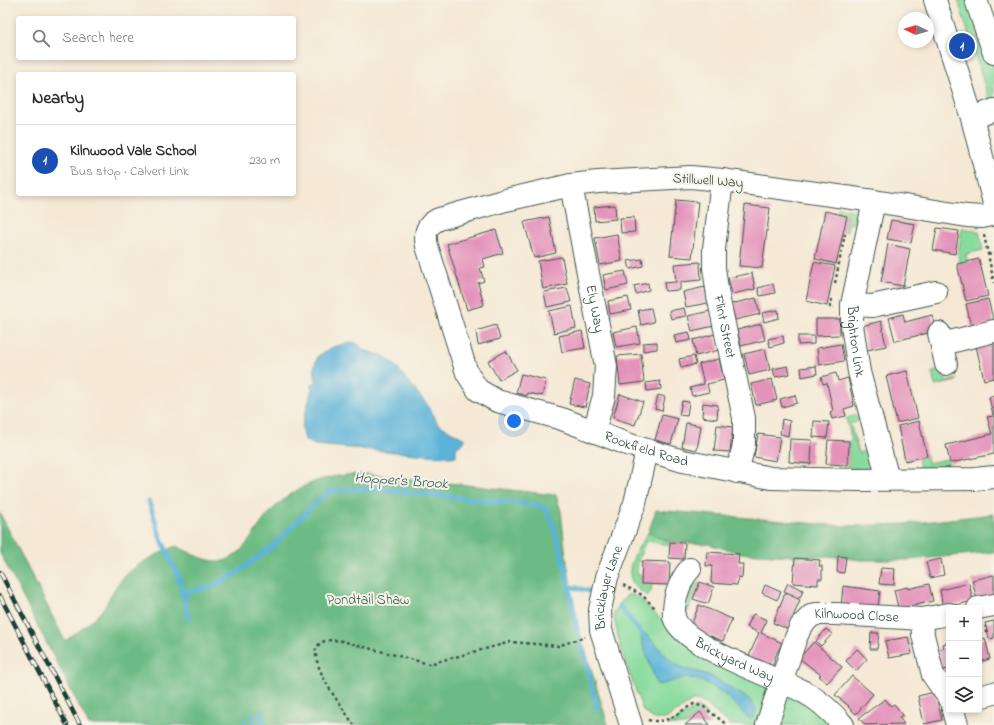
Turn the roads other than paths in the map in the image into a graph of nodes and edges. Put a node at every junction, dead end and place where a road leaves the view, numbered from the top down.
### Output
1 (935, 0) edge
2 (976, 0) edge
3 (994, 53) edge
4 (994, 110) edge
5 (972, 118) junction
6 (722, 180) junction
7 (571, 185) junction
8 (874, 201) junction
9 (994, 203) edge
10 (994, 214) edge
11 (427, 228) joint
12 (936, 292) dead end
13 (852, 305) junction
14 (994, 331) edge
15 (943, 347) dead end
16 (594, 431) junction
17 (647, 451) junction
18 (737, 472) junction
19 (994, 477) edge
20 (888, 479) junction
21 (690, 569) dead end
22 (994, 605) edge
23 (982, 607) edge
24 (946, 615) edge
25 (922, 619) junction
26 (781, 681) junction
27 (994, 693) edge
28 (946, 694) edge
29 (982, 696) edge
30 (954, 713) edge
31 (631, 725) edge
32 (767, 725) edge
33 (843, 725) edge
34 (957, 725) edge

1 - 5 street
2 - 3 street
4 - 5 street
5 - 9 street
6 - 7 street, Stillwell Way
6 - 8 street, Stillwell Way
6 - 18 street, Flint Street
7 - 11 street, Stillwell Way
7 - 16 street, Ely Way
8 - 10 street, Stillwell Way
8 - 13 street, Brighton Link
11 - 16 street, Rookfield Road
12 - 13 street
13 - 20 street, Brighton Link
14 - 15 street
16 - 17 street, Rookfield Road
17 - 18 street, Rookfield Road
17 - 31 street, Bricklayer Lane
18 - 20 street, Rookfield Road
19 - 20 street, Rookfield Road
21 - 26 street, Brickyard Way
22 - 23 street
24 - 25 street, Kilnwood Close
25 - 26 street, Kilnwood Close
25 - 28 street
26 - 32 street, Kilnwood Close
26 - 33 street, Brickyard Way
27 - 29 street
30 - 34 street

